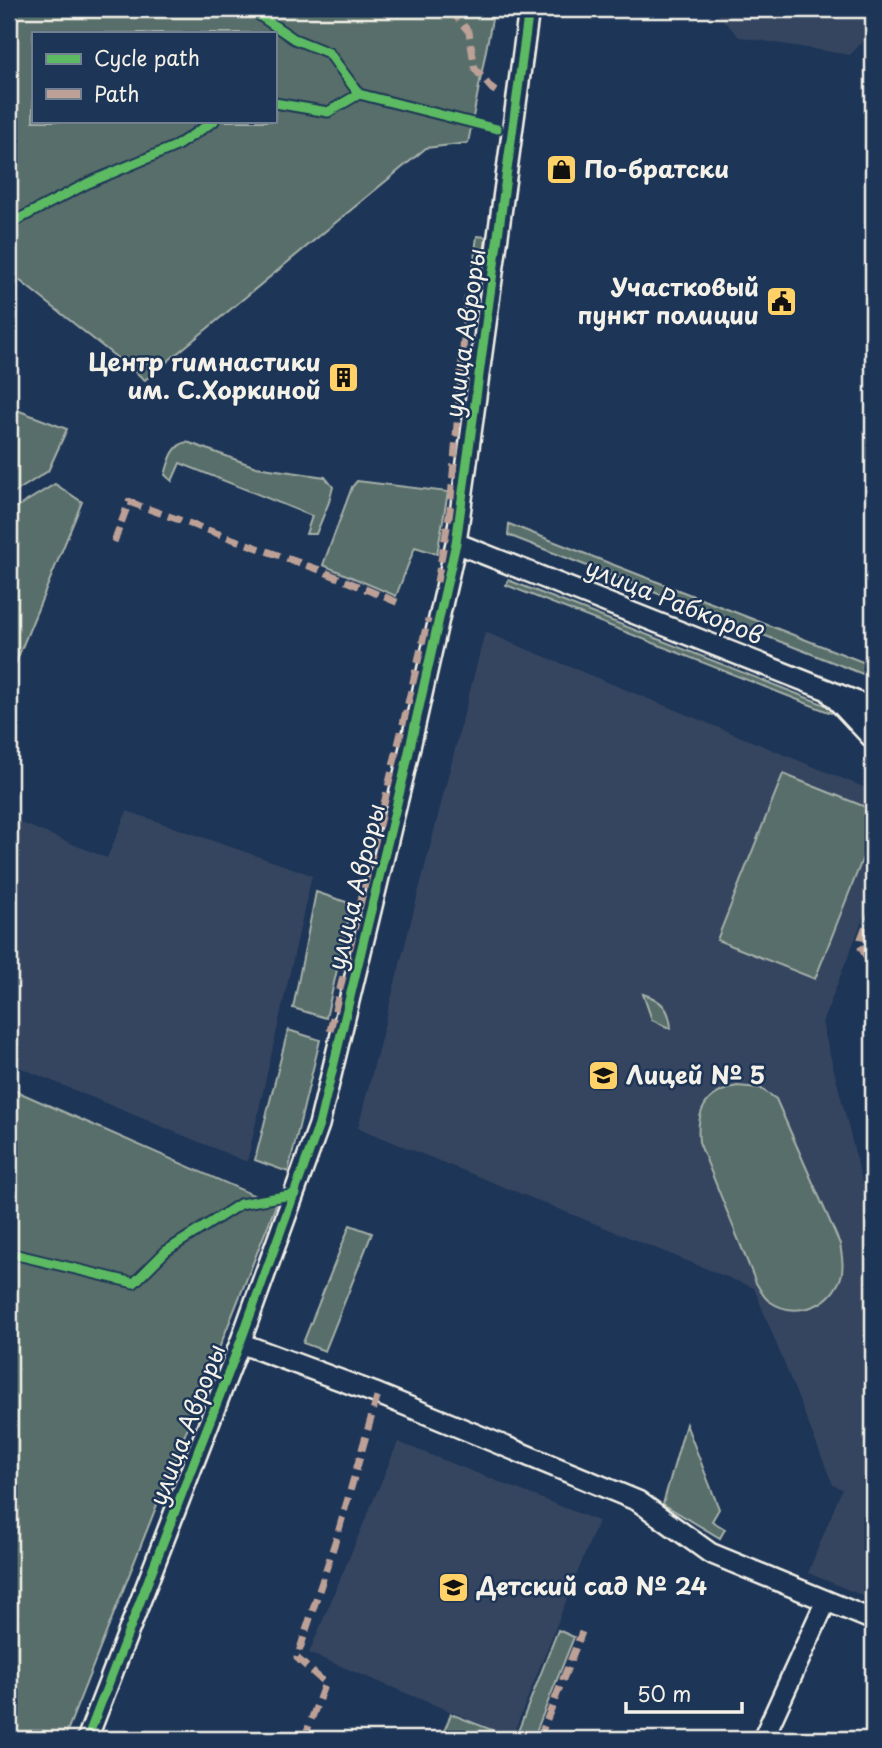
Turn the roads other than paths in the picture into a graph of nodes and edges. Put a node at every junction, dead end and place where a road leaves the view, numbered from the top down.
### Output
1 (529, 9) edge
2 (456, 543) junction
3 (825, 689) junction
4 (873, 708) edge
5 (873, 739) edge
6 (240, 1343) junction
7 (826, 1601) junction
8 (873, 1620) edge
9 (87, 1739) edge
10 (763, 1739) edge

1 - 2 street, улица Авроры
2 - 3 street, улица Рабкоров
2 - 6 street, улица Авроры
3 - 4 street, улица Рабкоров
3 - 5 street
6 - 7 street
6 - 9 street, улица Авроры
7 - 8 street
7 - 10 street

